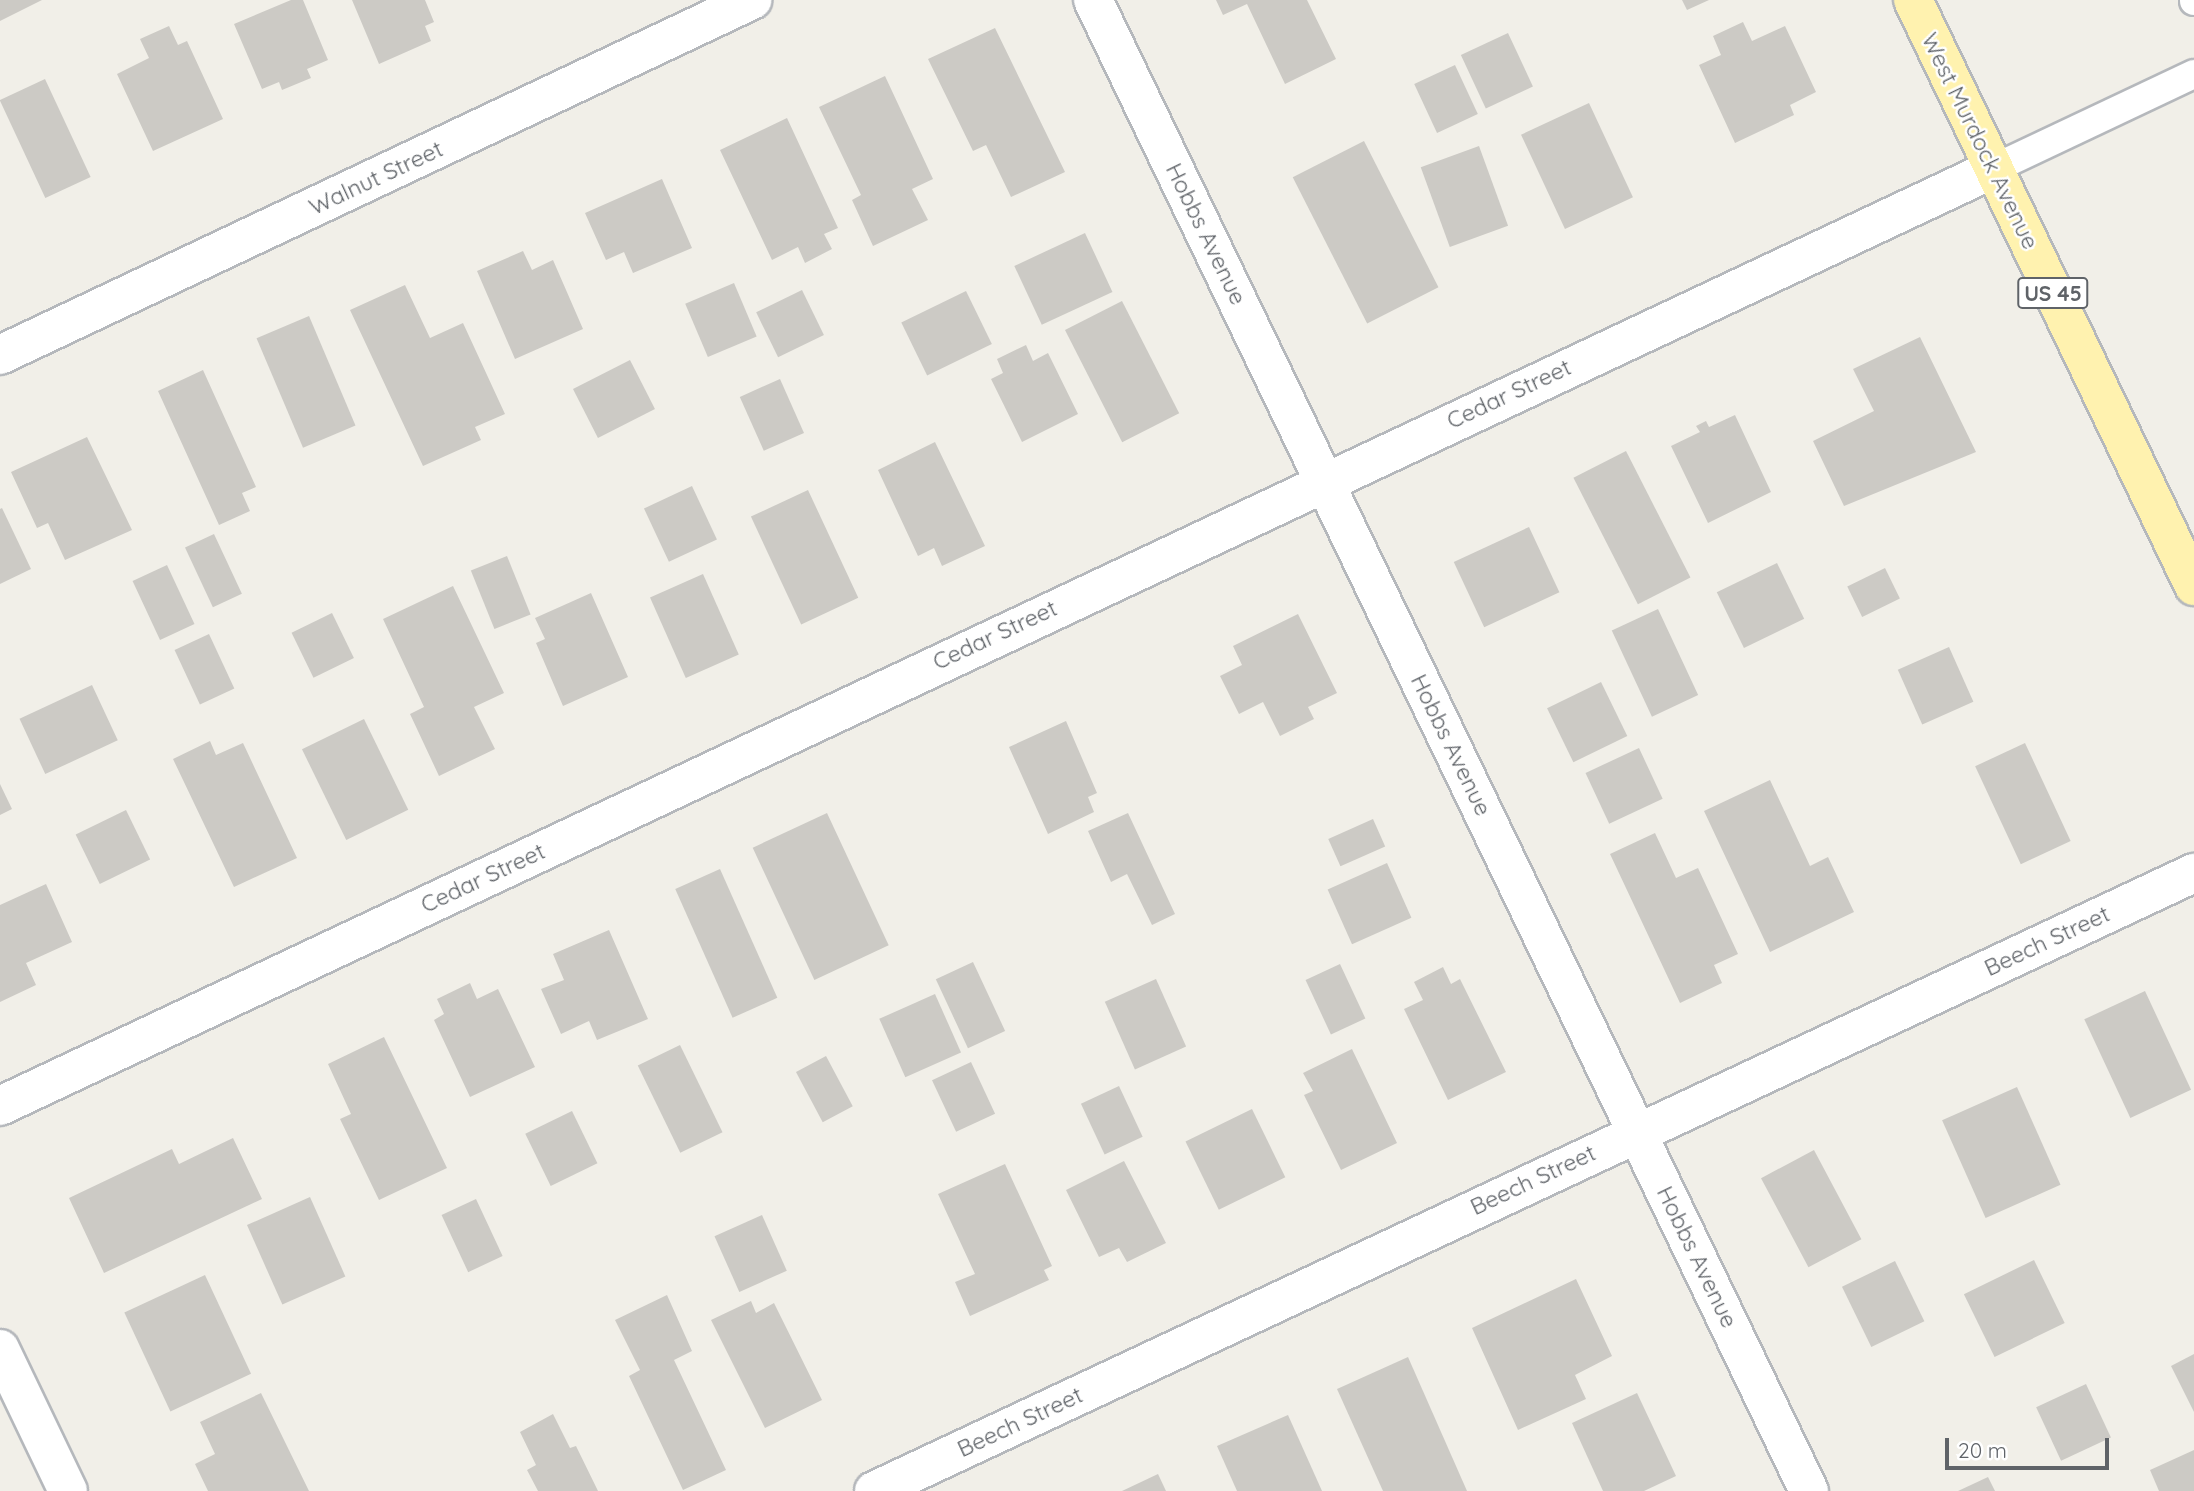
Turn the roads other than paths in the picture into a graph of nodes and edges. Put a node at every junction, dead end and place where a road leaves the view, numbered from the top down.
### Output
1 (752, 0) edge
2 (1093, 0) edge
3 (1913, 0) edge
4 (2194, 74) edge
5 (1993, 169) junction
6 (0, 355) edge
7 (1324, 480) junction
8 (2194, 586) edge
9 (2194, 873) edge
10 (0, 1106) edge
11 (1637, 1131) junction
12 (0, 1349) edge
13 (68, 1491) edge
14 (874, 1491) edge
15 (1810, 1491) edge

1 - 6 street, Walnut Street
2 - 7 street, Hobbs Avenue
3 - 5 main road, West Murdock Avenue / US 45
4 - 5 lane
5 - 7 street, Cedar Street
5 - 8 main road, West Murdock Avenue / US 45
7 - 10 street, Cedar Street
7 - 11 street, Hobbs Avenue
9 - 11 street, Beech Street
11 - 14 street, Beech Street
11 - 15 street, Hobbs Avenue
12 - 13 street

